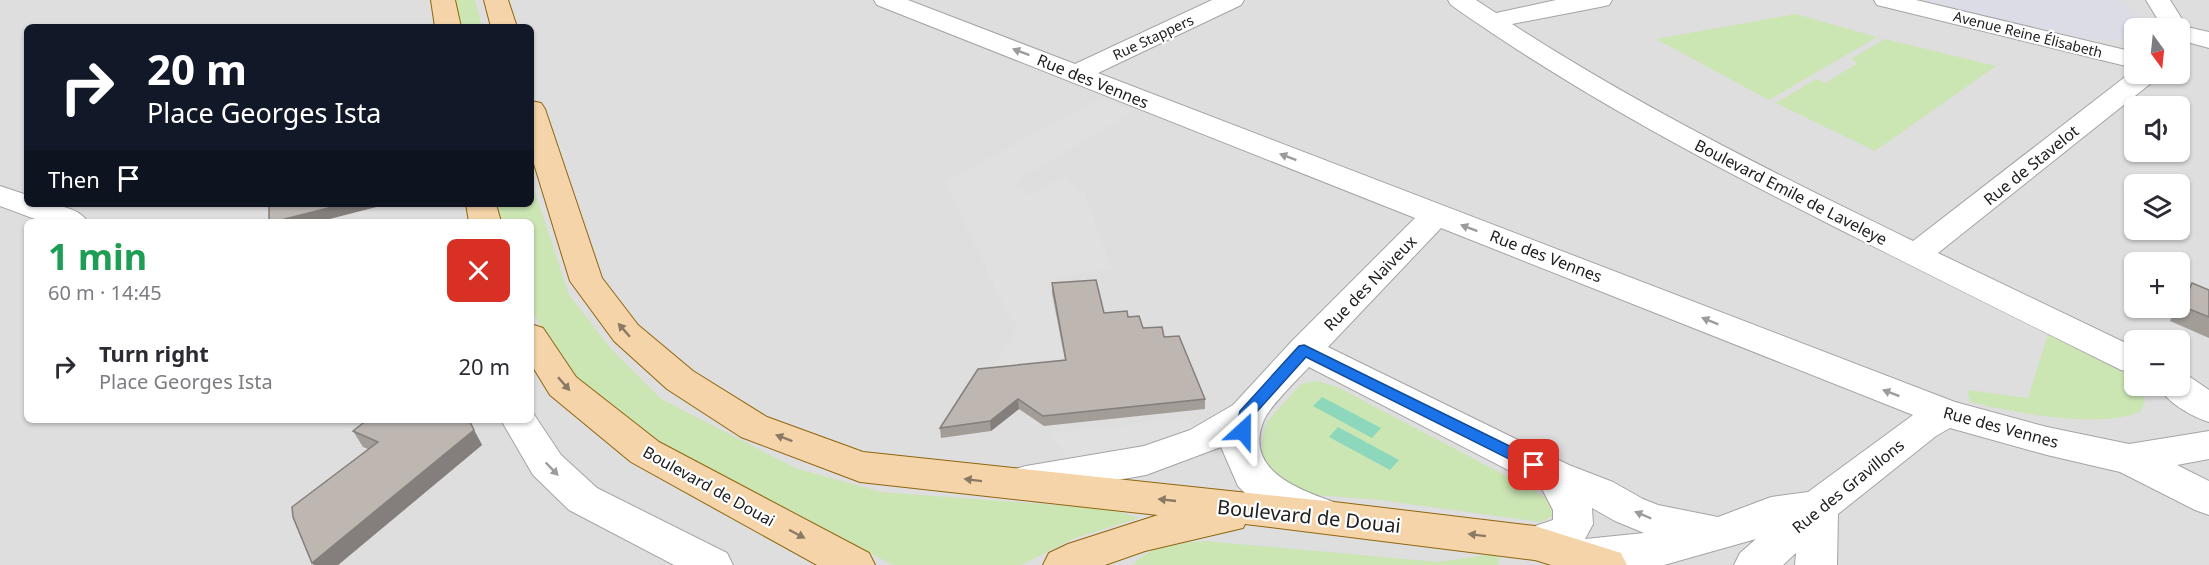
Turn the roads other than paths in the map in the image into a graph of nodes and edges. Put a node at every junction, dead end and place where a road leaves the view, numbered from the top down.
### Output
1 (442, 0) edge
2 (496, 0) edge
3 (886, 0) edge
4 (1232, 0) edge
5 (1460, 0) edge
6 (1600, 0) edge
7 (1886, 0) edge
8 (2158, 0) edge
9 (2169, 18) edge
10 (1491, 22) junction
11 (447, 24) edge
12 (503, 24) edge
13 (2190, 35) edge
14 (2209, 40) edge
15 (2124, 58) edge
16 (1075, 74) junction
17 (2133, 84) edge
18 (534, 118) edge
19 (0, 195) edge
20 (24, 204) edge
21 (32, 207) edge
22 (1436, 215) junction
23 (64, 219) edge
24 (1915, 255) junction
25 (534, 341) edge
26 (1304, 350) junction
27 (2124, 356) edge
28 (2190, 395) edge
29 (2209, 408) edge
30 (1946, 413) junction
31 (1246, 415) junction
32 (522, 423) edge
33 (2209, 445) edge
34 (2129, 459) junction
35 (1556, 476) junction
36 (1008, 484) junction
37 (2209, 499) edge
38 (1818, 507) junction
39 (1267, 511) junction
40 (1334, 518) junction
41 (1720, 534) junction
42 (1535, 543) junction
43 (1119, 552) edge
44 (1590, 562) edge
45 (712, 565) edge
46 (854, 565) edge
47 (1064, 565) edge
48 (1755, 565) edge
49 (1816, 565) edge

1 - 11 main road
2 - 12 main road
16 -> 3 street, Rue des Vennes
4 - 16 street, Rue Stappers
5 - 10 street, Boulevard Emile de Laveleye
6 - 10 street
7 - 15 street, Avenue Reine Élisabeth
8 - 9 street
10 - 24 street, Boulevard Emile de Laveleye
13 - 14 street
22 -> 16 street, Rue des Vennes
17 - 24 street, Rue de Stavelot
36 -> 18 main road, Boulevard de Douai
19 - 20 street
21 - 23 street
22 - 26 street, Rue des Naiveux
30 -> 22 street, Rue des Vennes
24 - 27 street, Boulevard Emile de Laveleye
25 -> 46 main road, Boulevard de Douai
26 - 31 street, Rue des Naiveux
26 - 35 street
28 - 29 street
30 - 34 street, Rue des Vennes
30 - 38 street, Rue des Gravillons
31 - 36 street, Boulevard de Douai
31 - 40 street
32 -> 45 street
33 - 34 street
34 - 37 street, Rue des Vennes
41 -> 35 street
35 - 42 street
39 -> 36 main road, Boulevard de Douai
38 - 41 street
38 - 48 street, Rue des Gravillons
38 - 49 street
39 - 40 main road, Boulevard de Douai
39 - 43 main road
42 -> 40 main road, Boulevard de Douai
41 - 44 street
42 - 44 main road, Boulevard de Douai
43 - 47 main road

